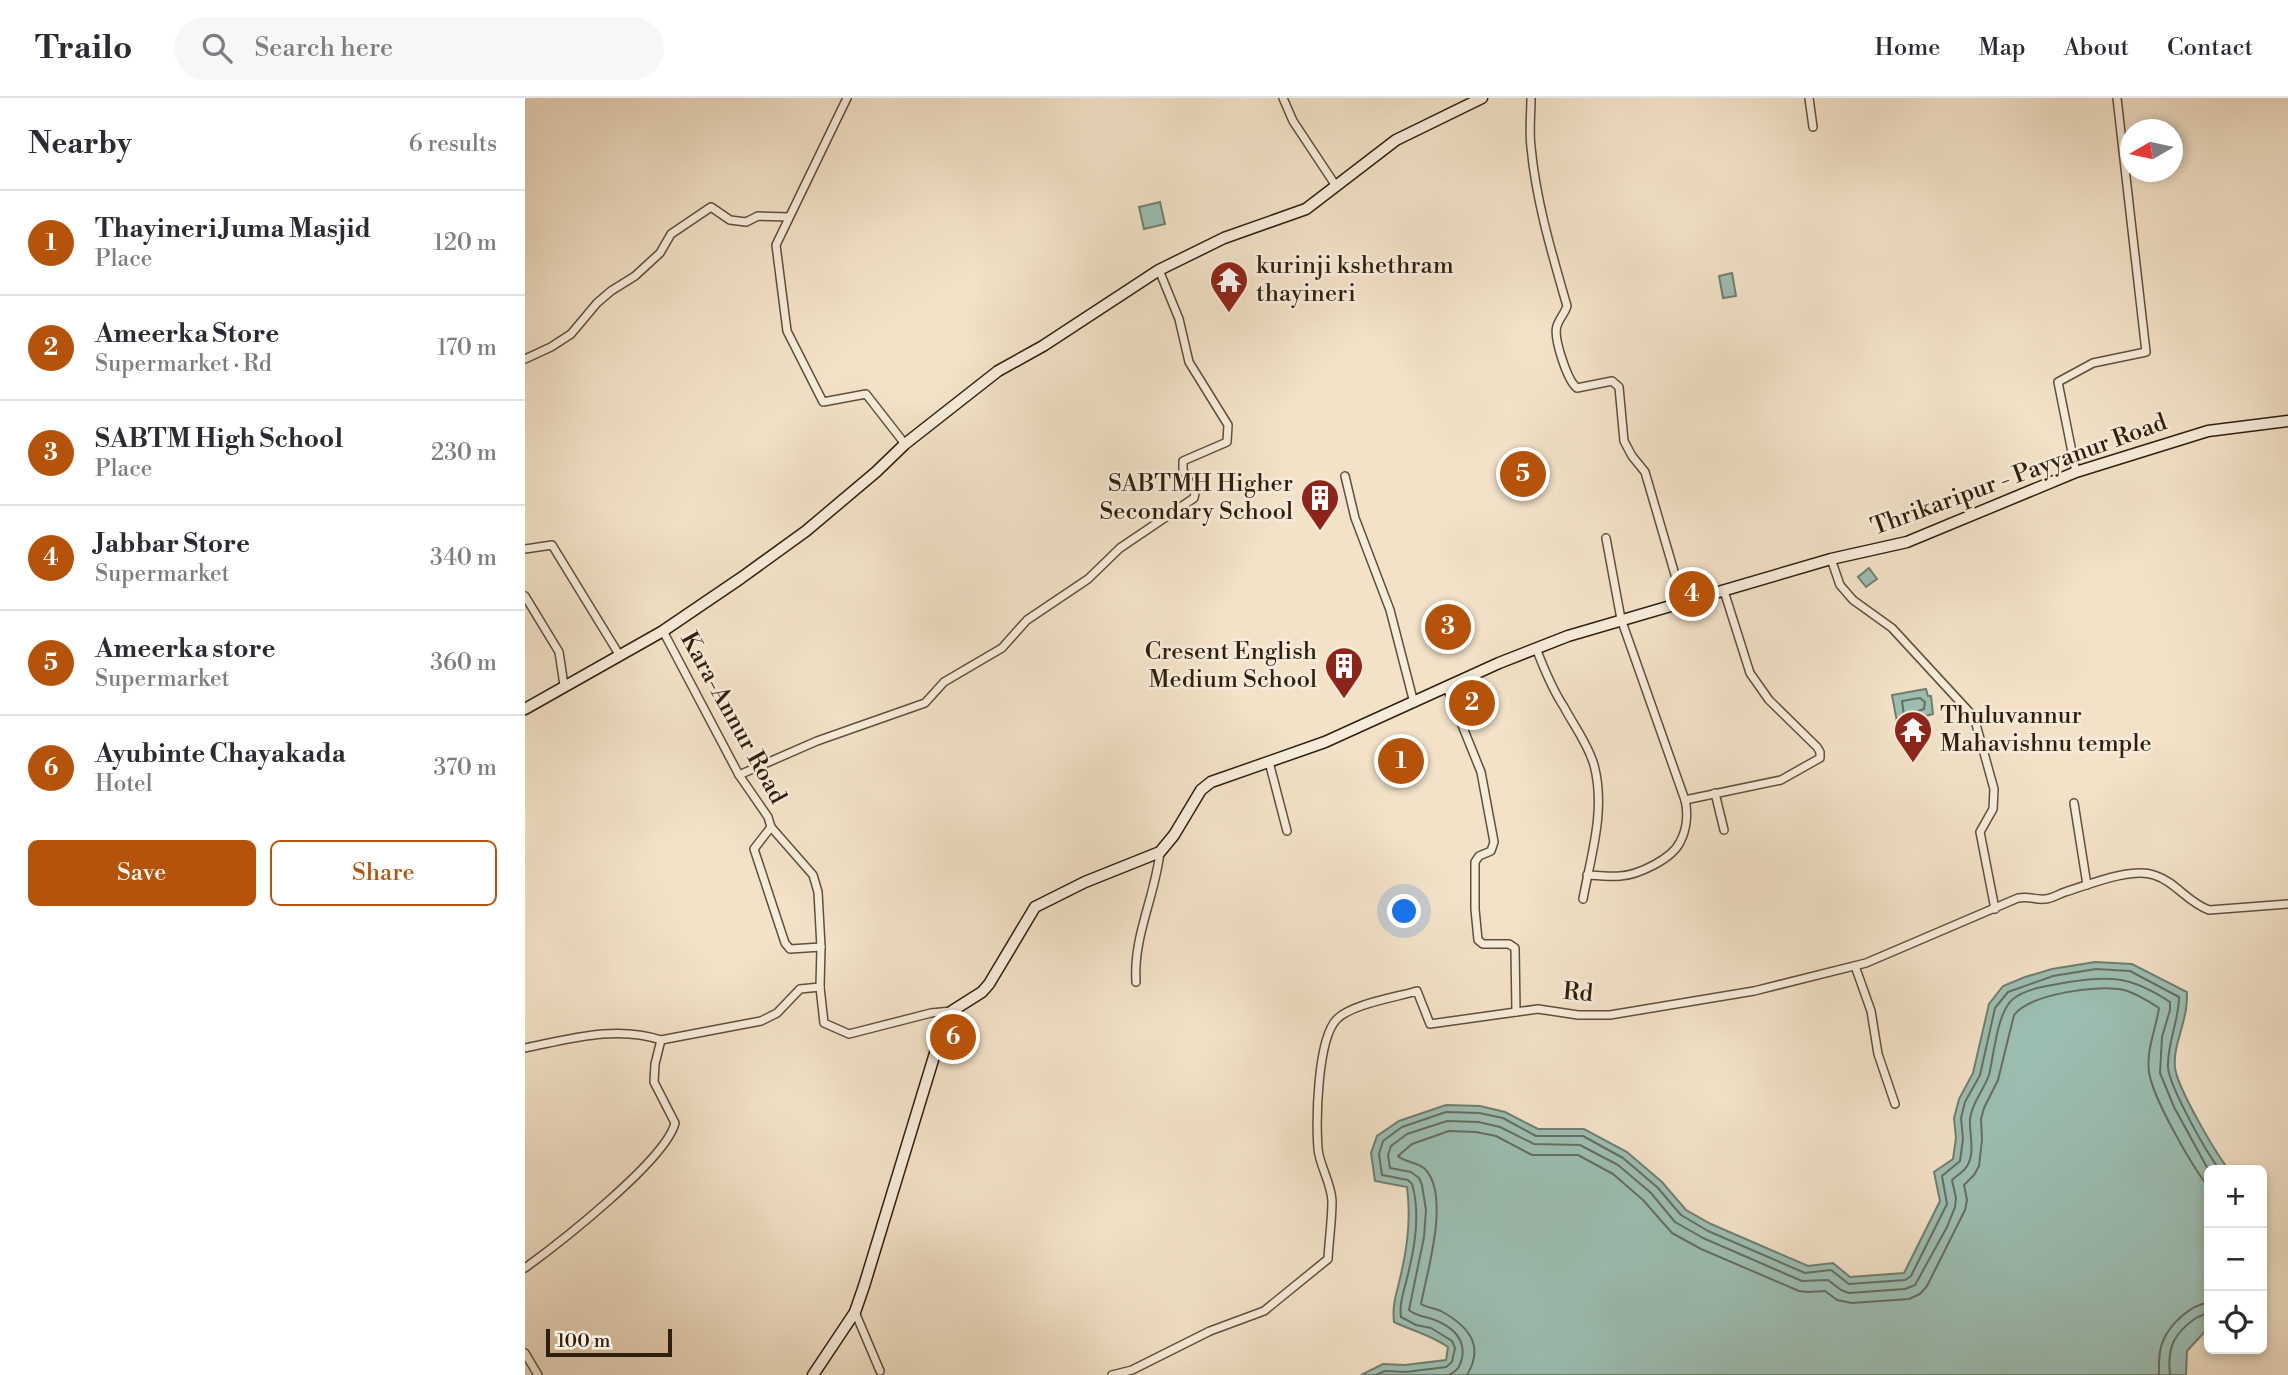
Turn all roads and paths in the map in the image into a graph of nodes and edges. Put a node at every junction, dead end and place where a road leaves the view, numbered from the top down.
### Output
1 (847, 98) edge
2 (1283, 98) edge
3 (1482, 98) edge
4 (1531, 98) edge
5 (1809, 98) edge
6 (2117, 98) edge
7 (1813, 127) dead end
8 (1336, 186) junction
9 (789, 216) junction
10 (1159, 270) junction
11 (525, 359) edge
12 (2288, 421) edge
13 (905, 444) junction
14 (2077, 472) junction
15 (1345, 476) dead end
16 (1606, 538) dead end
17 (525, 549) edge
18 (1831, 559) junction
19 (1724, 591) junction
20 (525, 596) edge
21 (1683, 602) junction
22 (1621, 619) junction
23 (663, 631) junction
24 (1537, 648) junction
25 (620, 656) junction
26 (564, 685) junction
27 (1447, 688) junction
28 (1414, 704) junction
29 (525, 709) edge
30 (1269, 762) junction
31 (739, 775) junction
32 (1715, 793) junction
33 (1685, 800) junction
34 (2074, 803) dead end
35 (771, 827) junction
36 (1724, 830) dead end
37 (1287, 831) dead end
38 (1160, 852) junction
39 (1587, 875) junction
40 (2087, 885) junction
41 (1583, 899) dead end
42 (2288, 904) edge
43 (1995, 909) junction
44 (821, 947) junction
45 (1856, 966) junction
46 (1136, 982) dead end
47 (820, 987) junction
48 (952, 1011) junction
49 (1516, 1012) junction
50 (661, 1040) junction
51 (525, 1048) edge
52 (1895, 1104) dead end
53 (525, 1268) edge
54 (855, 1312) junction
55 (525, 1353) edge
56 (880, 1371) dead end
57 (538, 1375) edge
58 (813, 1375) edge
59 (1112, 1375) edge

1 - 9 street
2 - 8 street
3 - 8 main road
4 - 21 street
5 - 7 street
6 - 14 street
8 - 10 main road
9 - 11 street
9 - 13 street
10 - 13 main road
10 - 31 street
12 - 14 main road, Thrikaripur - Payyanur Road
13 - 23 main road
14 - 18 main road, Thrikaripur - Payyanur Road
15 - 28 street
16 - 22 street
17 - 25 street
18 - 19 main road, Thrikaripur - Payyanur Road
18 - 43 street
19 - 21 main road, Thrikaripur - Payyanur Road
19 - 32 street
20 - 26 street
21 - 22 main road, Thrikaripur - Payyanur Road
22 - 24 main road, Thrikaripur - Payyanur Road
22 - 33 street
23 - 25 main road
23 - 31 street, Kara-Annur Road
24 - 27 main road, Thrikaripur - Payyanur Road
24 - 39 street
25 - 26 main road
26 - 29 main road
27 - 28 main road, Thrikaripur - Payyanur Road
27 - 49 street
28 - 30 main road, Thrikaripur - Payyanur Road
30 - 37 street
30 - 38 main road, Thrikaripur - Payyanur Road
31 - 35 street, Kara-Annur Road
32 - 33 street
32 - 36 street
33 - 39 street
34 - 40 street
35 - 44 street
35 - 44 street, Kara-Annur Road
38 - 46 street
38 - 48 main road
39 - 41 street
40 - 42 street, Rd
40 - 43 street, Rd
43 - 45 street, Rd
44 - 47 street
45 - 49 street, Rd
45 - 52 street
47 - 48 street
47 - 50 street
48 - 54 main road
49 - 59 street, Rd
50 - 51 street
50 - 53 street
54 - 56 street
54 - 58 main road
55 - 57 street

